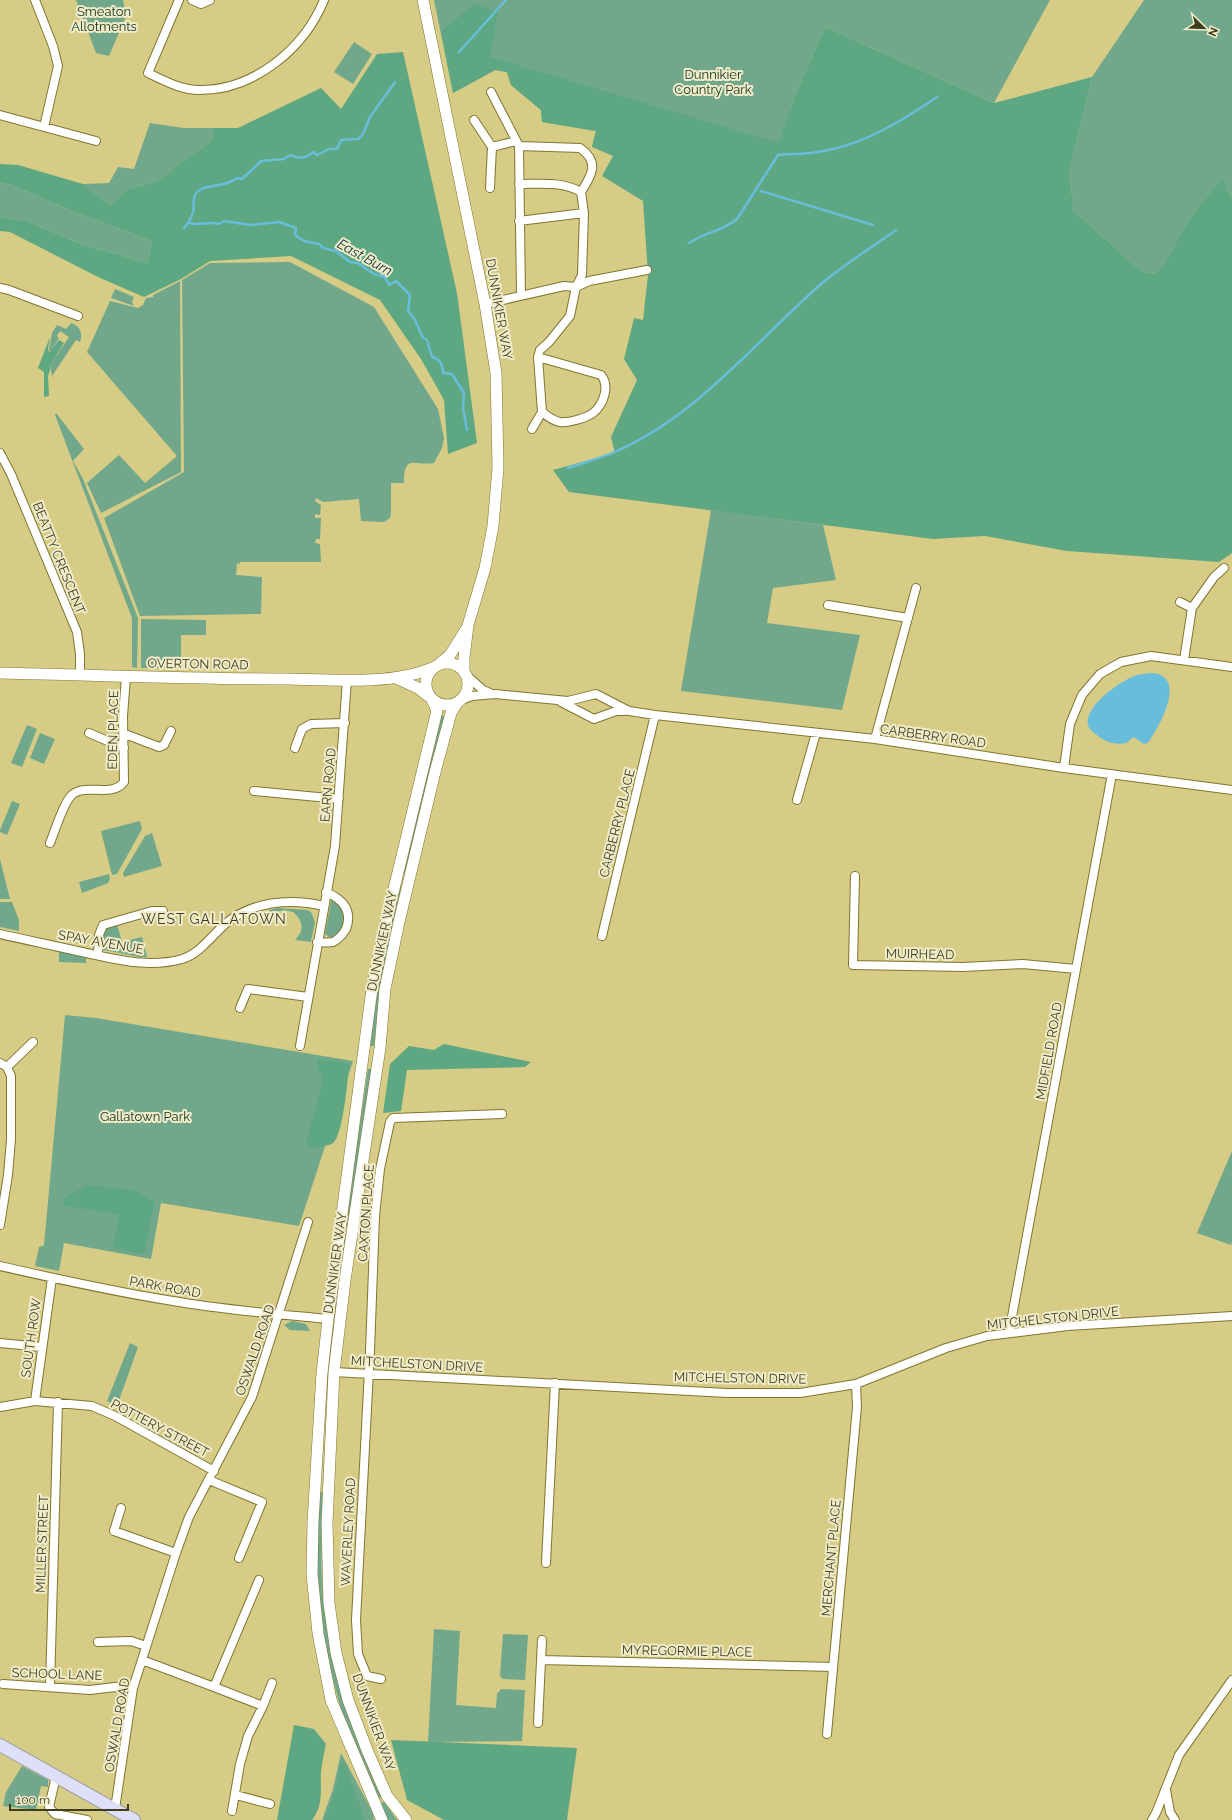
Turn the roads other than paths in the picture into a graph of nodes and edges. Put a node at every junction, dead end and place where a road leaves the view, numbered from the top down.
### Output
1 (35, 0) edge
2 (179, 0) edge
3 (192, 0) edge
4 (210, 0) edge
5 (324, 0) edge
6 (423, 0) edge
7 (491, 92) dead end
8 (0, 115) edge
9 (474, 120) dead end
10 (44, 127) junction
11 (96, 141) dead end
12 (518, 143) junction
13 (492, 147) junction
14 (519, 184) junction
15 (490, 188) dead end
16 (581, 192) junction
17 (584, 213) junction
18 (519, 221) junction
19 (647, 270) dead end
20 (0, 288) edge
21 (576, 288) junction
22 (521, 296) junction
23 (485, 304) junction
24 (78, 316) dead end
25 (538, 357) junction
26 (542, 412) junction
27 (532, 429) dead end
28 (0, 453) edge
29 (1224, 568) dead end
30 (916, 588) dead end
31 (1180, 602) dead end
32 (828, 605) dead end
33 (1192, 608) junction
34 (908, 618) junction
35 (468, 625) junction
36 (1184, 660) junction
37 (436, 666) junction
38 (1232, 667) edge
39 (0, 673) edge
40 (465, 674) junction
41 (80, 676) junction
42 (126, 677) junction
43 (396, 678) junction
44 (347, 680) junction
45 (495, 694) junction
46 (430, 698) junction
47 (585, 698) junction
48 (603, 698) junction
49 (557, 701) junction
50 (459, 702) junction
51 (629, 711) junction
52 (584, 713) junction
53 (604, 714) junction
54 (655, 716) junction
55 (346, 723) junction
56 (171, 731) dead end
57 (89, 733) dead end
58 (816, 733) junction
59 (125, 734) junction
60 (875, 739) junction
61 (124, 748) junction
62 (294, 748) dead end
63 (1064, 768) junction
64 (1112, 774) junction
65 (1232, 790) edge
66 (254, 791) dead end
67 (339, 799) junction
68 (797, 800) dead end
69 (50, 843) dead end
70 (855, 876) dead end
71 (326, 892) junction
72 (324, 906) junction
73 (163, 911) dead end
74 (0, 934) edge
75 (602, 936) dead end
76 (317, 942) junction
77 (98, 955) junction
78 (1076, 969) junction
79 (308, 997) junction
80 (240, 1008) dead end
81 (33, 1042) dead end
82 (300, 1046) dead end
83 (3, 1065) edge
84 (502, 1114) dead end
85 (308, 1222) dead end
86 (0, 1225) edge
87 (0, 1266) edge
88 (52, 1278) junction
89 (345, 1280) junction
90 (280, 1316) junction
91 (1232, 1316) edge
92 (328, 1319) junction
93 (1009, 1333) junction
94 (0, 1344) edge
95 (41, 1347) junction
96 (334, 1372) junction
97 (368, 1373) junction
98 (555, 1383) junction
99 (856, 1384) junction
100 (35, 1401) junction
101 (58, 1402) junction
102 (0, 1407) edge
103 (319, 1422) junction
104 (214, 1471) junction
105 (209, 1480) junction
106 (121, 1508) dead end
107 (176, 1553) junction
108 (240, 1558) dead end
109 (546, 1563) dead end
110 (259, 1580) dead end
111 (542, 1640) dead end
112 (98, 1642) dead end
113 (146, 1646) junction
114 (142, 1660) junction
115 (541, 1660) junction
116 (833, 1667) junction
117 (381, 1679) dead end
118 (1232, 1680) edge
119 (272, 1683) dead end
120 (3, 1684) dead end
121 (214, 1686) junction
122 (50, 1687) junction
123 (133, 1688) junction
124 (263, 1706) junction
125 (538, 1723) dead end
126 (827, 1734) dead end
127 (0, 1745) edge
128 (56, 1776) junction
129 (1166, 1787) junction
130 (236, 1795) junction
131 (270, 1804) dead end
132 (115, 1809) junction
133 (232, 1811) dead end
134 (87, 1820) edge
135 (134, 1820) edge
136 (382, 1820) edge
137 (406, 1820) edge
138 (1152, 1820) edge
139 (1175, 1820) edge

1 - 10 street
2 - 5 street
3 - 4 street
6 - 23 main road, DUNNIKIER WAY
7 - 12 street
8 - 10 street
9 - 13 street
10 - 11 street
12 - 13 street
12 - 14 street
12 - 16 street
13 - 15 street
14 - 16 street
14 - 18 street
16 - 17 street
17 - 18 street
17 - 21 street
18 - 22 street
19 - 21 street
20 - 24 street
21 - 22 street
21 - 25 street
22 - 23 street
23 - 35 main road, DUNNIKIER WAY
25 - 26 street
25 - 26 street
26 - 27 street
28 - 41 street, BEATTY CRESCENT
29 - 33 street
30 - 34 street
31 - 33 street
32 - 34 street
33 - 36 street
34 - 60 street
35 - 37 main road, DUNNIKIER WAY
35 - 40 main road, DUNNIKIER WAY
36 - 38 street
36 - 63 street
37 - 40 main road
37 - 43 main road, OVERTON ROAD
37 - 46 main road
39 - 41 main road, OVERTON ROAD
40 - 45 street, CARBERRY ROAD
40 - 50 main road
41 - 42 main road, OVERTON ROAD
42 - 44 main road, OVERTON ROAD
42 - 59 street, EDEN PLACE
43 - 44 main road, OVERTON ROAD
43 - 46 main road, OVERTON ROAD
44 - 55 street, EARN ROAD
45 - 49 street, CARBERRY ROAD
45 - 50 street, CARBERRY ROAD
46 - 50 main road
46 - 92 main road, DUNNIKIER WAY
47 - 48 street, CARBERRY ROAD
47 - 49 street, CARBERRY ROAD
47 - 52 street
48 - 51 street, CARBERRY ROAD
48 - 53 street
49 - 52 street, CARBERRY ROAD
50 - 89 main road, DUNNIKIER WAY
51 - 53 street, CARBERRY ROAD
51 - 54 street, CARBERRY ROAD
52 - 53 street, CARBERRY ROAD
54 - 58 street, CARBERRY ROAD
54 - 75 street, CARBERRY PLACE
55 - 62 street
55 - 67 street, EARN ROAD
56 - 59 street
57 - 61 street
58 - 60 street, CARBERRY ROAD
58 - 68 street
59 - 61 street, EDEN PLACE
60 - 63 street, CARBERRY ROAD
61 - 69 street, EDEN PLACE
63 - 64 street, CARBERRY ROAD
64 - 65 street, CARBERRY ROAD
64 - 78 street, MIDFIELD ROAD
66 - 67 street
67 - 71 street, EARN ROAD
70 - 78 street, MUIRHEAD
71 - 72 street, EARN ROAD
71 - 76 street
72 - 76 street, EARN ROAD
72 - 77 street, SPAY AVENUE
73 - 77 street
74 - 77 street, SPAY AVENUE
76 - 79 street, EARN ROAD
78 - 93 street, MIDFIELD ROAD
79 - 80 street
79 - 82 street, EARN ROAD
81 - 83 street
83 - 86 street
84 - 97 street, CAXTON PLACE
85 - 90 street, OSWALD ROAD
87 - 88 street, PARK ROAD
88 - 90 street, PARK ROAD
88 - 95 street, SOUTH ROW
89 - 92 main road
89 - 96 main road, DUNNIKIER WAY
90 - 92 street, PARK ROAD
90 - 104 street, OSWALD ROAD
91 - 93 street, MITCHELSTON DRIVE
92 - 103 main road, DUNNIKIER WAY
93 - 99 street, MITCHELSTON DRIVE
94 - 95 street
95 - 100 street, SOUTH ROW
96 - 97 street, MITCHELSTON DRIVE
96 - 103 main road
96 - 137 main road, DUNNIKIER WAY
97 - 98 street, MITCHELSTON DRIVE
97 - 117 street, WAVERLEY ROAD
98 - 99 street, MITCHELSTON DRIVE
98 - 109 street
99 - 116 street, MERCHANT PLACE
100 - 101 street, POTTERY STREET
100 - 102 street, POTTERY STREET
101 - 104 street, POTTERY STREET
101 - 122 street, MILLER STREET
103 - 136 main road, DUNNIKIER WAY
104 - 105 street, OSWALD ROAD
105 - 107 street, OSWALD ROAD
105 - 108 street
106 - 107 street
107 - 113 street, OSWALD ROAD
110 - 121 street
111 - 115 street
112 - 113 street
113 - 114 street, OSWALD ROAD
114 - 121 street
114 - 123 street, OSWALD ROAD
115 - 116 street, MYREGORMIE PLACE
115 - 125 street
116 - 126 street, MERCHANT PLACE
118 - 129 street
119 - 124 street
120 - 122 street, SCHOOL LANE
121 - 124 street
122 - 123 street, SCHOOL LANE
123 - 132 street, OSWALD ROAD
124 - 130 street
127 - 128 main road
128 - 132 main road
128 - 134 street
129 - 138 street
129 - 139 street
130 - 131 street
130 - 133 street
132 - 135 main road

